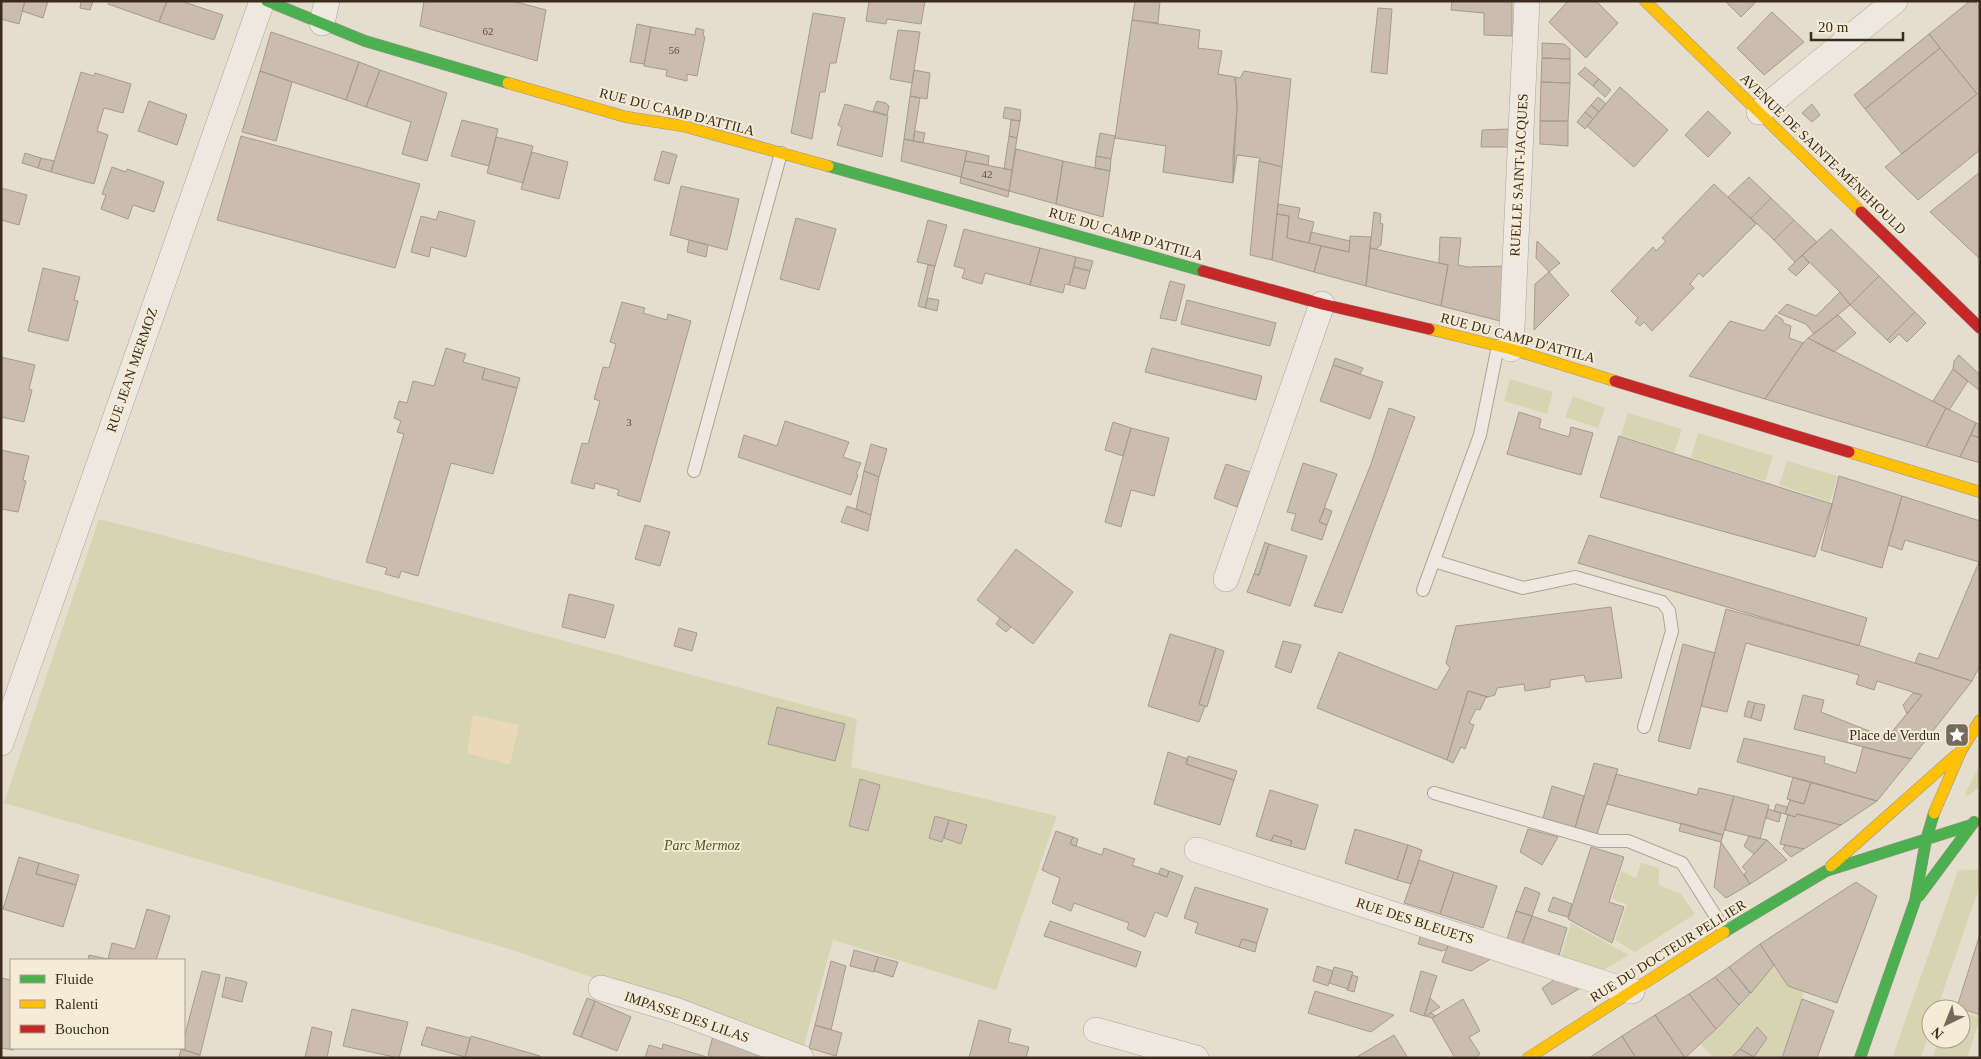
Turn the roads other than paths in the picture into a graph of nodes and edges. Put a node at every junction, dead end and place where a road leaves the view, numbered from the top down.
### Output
1 (262, 1) edge
2 (267, 1) edge
3 (1527, 1) edge
4 (1645, 1) edge
5 (1895, 1) edge
6 (324, 12) edge
7 (1759, 112) junction
8 (781, 153) junction
9 (1322, 304) junction
10 (1980, 328) edge
11 (1505, 347) junction
12 (694, 471) dead end
13 (1980, 492) edge
14 (1434, 561) junction
15 (1226, 579) dead end
16 (1423, 590) dead end
17 (1980, 720) edge
18 (1644, 727) dead end
19 (2, 740) edge
20 (1961, 751) junction
21 (1434, 793) dead end
22 (1980, 815) edge
23 (1972, 825) junction
24 (1926, 840) junction
25 (1198, 850) dead end
26 (1826, 871) junction
27 (1915, 901) junction
28 (1725, 931) junction
29 (601, 988) dead end
30 (1632, 991) junction
31 (1096, 1030) dead end
32 (801, 1058) edge
33 (1196, 1058) edge
34 (1528, 1058) edge
35 (1860, 1058) edge

1 - 19 street, RUE JEAN MERMOZ
2 - 6 street, RUE DU CAMP D'ATTILA
3 - 11 street, RUELLE SAINT-JACQUES
4 - 7 street, AVENUE DE SAINTE-MÉNEHOULD
5 - 7 street
6 - 8 street, RUE DU CAMP D'ATTILA
7 - 10 street, AVENUE DE SAINTE-MÉNEHOULD
8 - 9 street, RUE DU CAMP D'ATTILA
8 - 12 lane
9 - 11 street, RUE DU CAMP D'ATTILA
9 - 15 street
11 - 13 street, RUE DU CAMP D'ATTILA
11 - 14 lane
14 - 16 lane
14 - 18 lane
17 - 20 street
20 - 24 street
20 - 26 street, RUE DU DOCTEUR PELLIER
21 - 28 lane
22 - 23 street
23 - 24 street, RUE DU DOCTEUR PELLIER
23 - 27 street
24 - 26 street, RUE DU DOCTEUR PELLIER
24 - 27 street
25 - 30 street, RUE DES BLEUETS
26 - 28 street, RUE DU DOCTEUR PELLIER
27 - 35 street
28 - 30 street, RUE DU DOCTEUR PELLIER
29 - 32 street, IMPASSE DES LILAS
30 - 34 street, RUE DU DOCTEUR PELLIER
31 - 33 street

